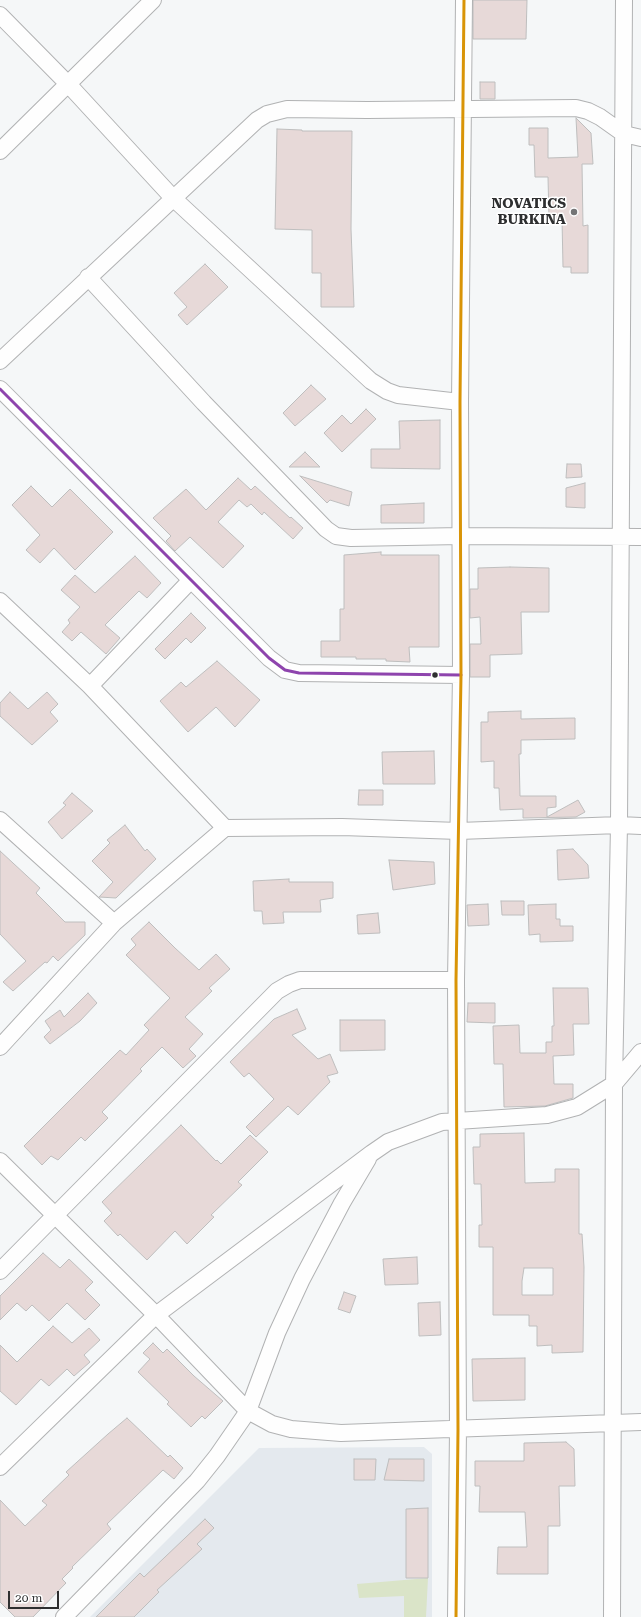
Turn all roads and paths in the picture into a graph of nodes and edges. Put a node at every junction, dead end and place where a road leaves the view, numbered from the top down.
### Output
1 (153, 0) edge
2 (464, 0) edge
3 (624, 0) edge
4 (0, 16) edge
5 (68, 84) junction
6 (463, 109) junction
7 (624, 134) junction
8 (641, 138) edge
9 (0, 151) edge
10 (174, 198) junction
11 (88, 277) junction
12 (0, 361) edge
13 (0, 390) edge
14 (460, 402) junction
15 (461, 536) junction
16 (641, 537) edge
17 (621, 538) junction
18 (191, 580) junction
19 (0, 601) edge
20 (461, 675) junction
21 (90, 686) junction
22 (619, 825) junction
23 (2, 826) edge
24 (641, 826) edge
25 (225, 828) junction
26 (459, 831) junction
27 (114, 923) junction
28 (456, 980) junction
29 (0, 1047) edge
30 (641, 1052) edge
31 (614, 1084) junction
32 (456, 1121) junction
33 (372, 1153) junction
34 (0, 1161) edge
35 (55, 1216) junction
36 (0, 1271) edge
37 (156, 1315) junction
38 (248, 1411) junction
39 (612, 1422) junction
40 (641, 1422) edge
41 (458, 1429) junction
42 (0, 1467) edge
43 (64, 1617) edge
44 (456, 1617) edge
45 (612, 1617) edge

1 - 5 street
2 - 6 street
3 - 7 street
4 - 5 street
5 - 9 street
5 - 10 street
6 - 7 street
6 - 10 street
6 - 14 street
7 - 8 street
7 - 17 street
10 - 11 street
10 - 14 street
11 - 12 street
11 - 15 street
13 - 18 street
14 - 15 street
15 - 17 street
15 - 20 street
16 - 17 street
17 - 22 street
18 - 20 street
18 - 21 street
19 - 21 street
20 - 26 street
21 - 25 street
22 - 24 street
22 - 26 street
22 - 31 street
23 - 27 street
25 - 26 street
25 - 27 street
26 - 28 street
27 - 29 street
28 - 32 street
28 - 35 street
30 - 31 street
31 - 32 street
31 - 39 street
32 - 33 street
32 - 41 street
33 - 37 street
33 - 38 street
34 - 35 street
35 - 36 street
35 - 37 street
37 - 38 street
37 - 42 street
38 - 41 street
38 - 43 street
39 - 40 street
39 - 41 street
39 - 45 street
41 - 44 street

